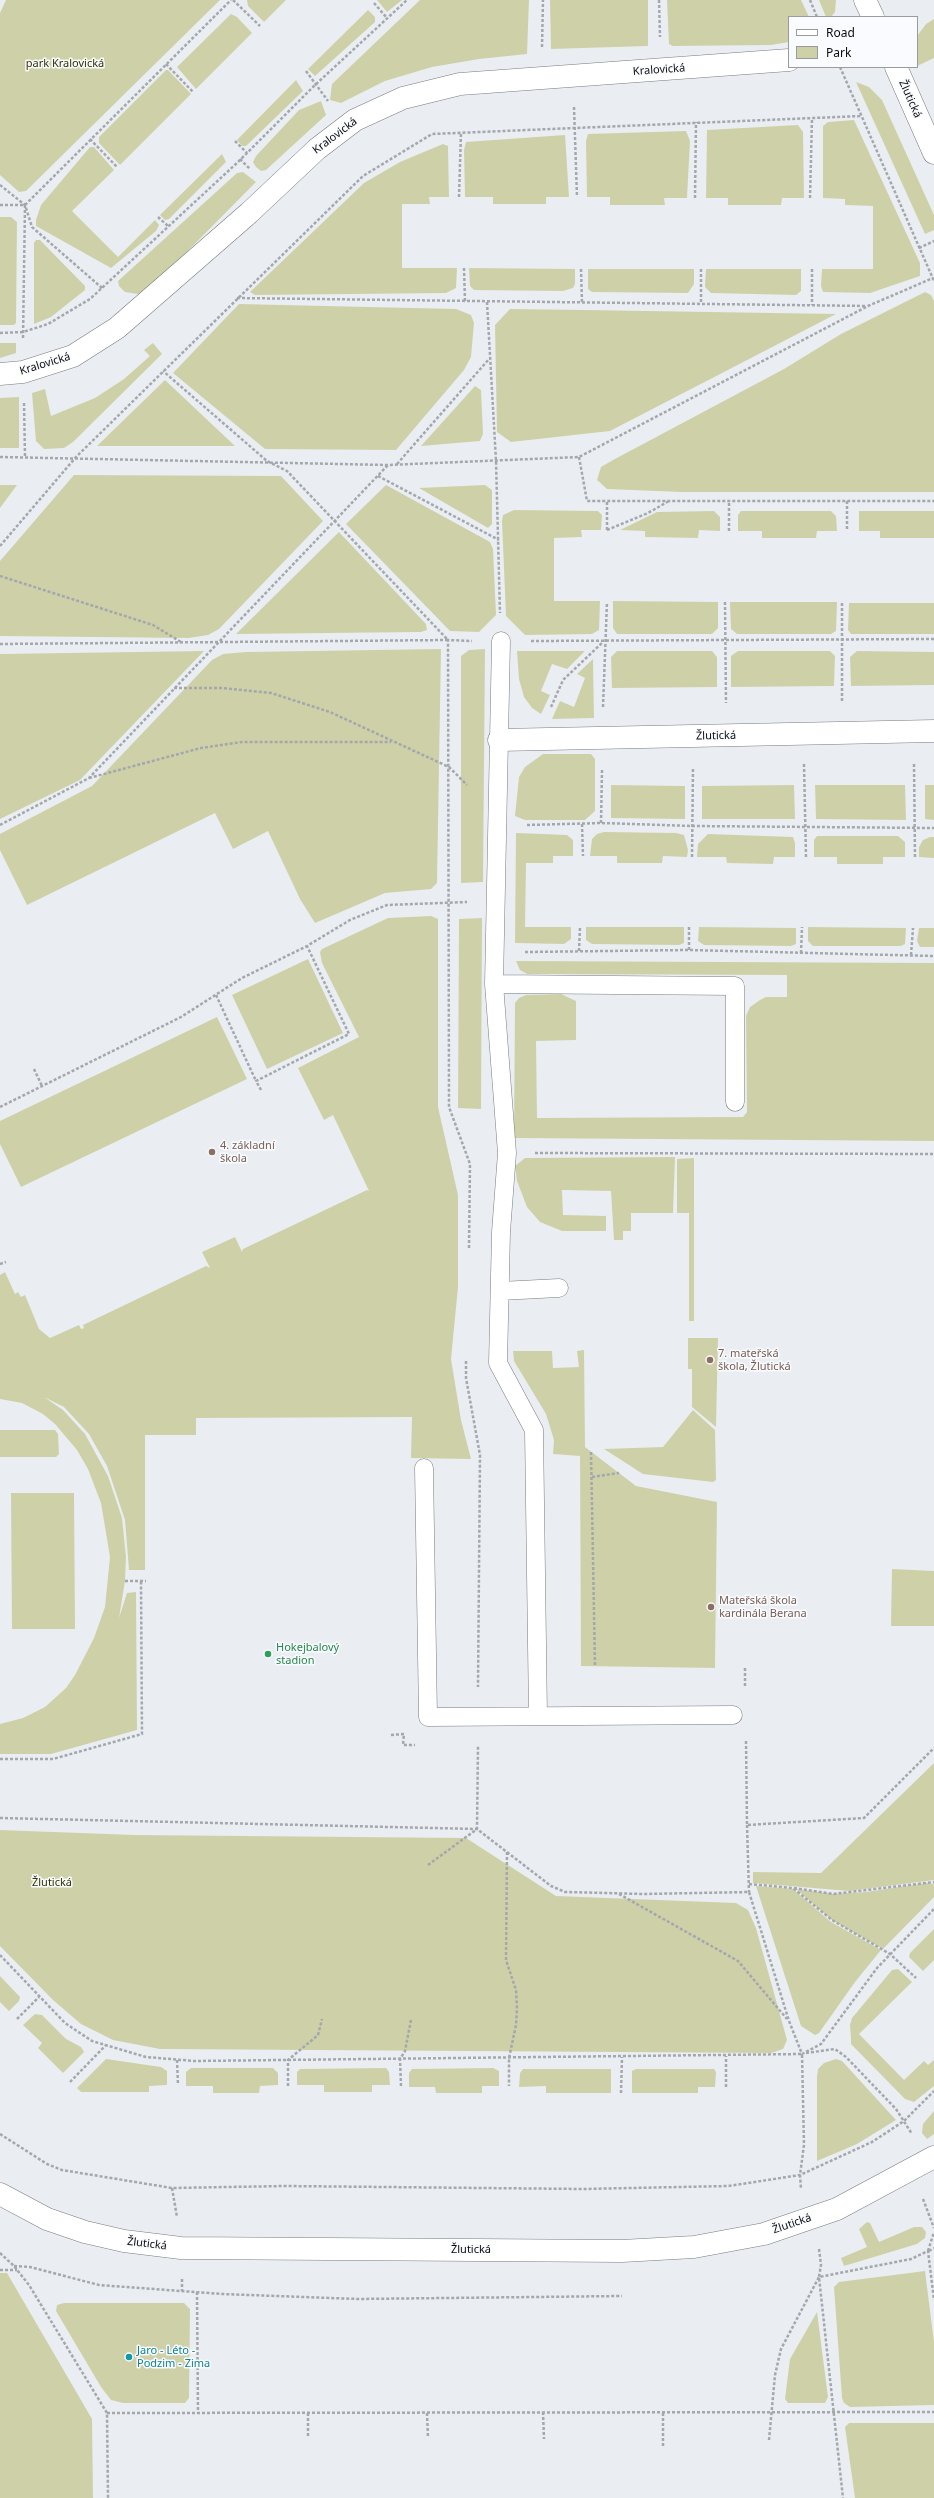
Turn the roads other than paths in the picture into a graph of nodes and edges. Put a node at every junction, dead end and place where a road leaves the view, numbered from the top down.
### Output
1 (866, 0) edge
2 (873, 16) edge
3 (788, 60) edge
4 (896, 68) edge
5 (934, 153) edge
6 (0, 374) edge
7 (501, 641) road end
8 (924, 731) edge
9 (499, 740) junction
10 (494, 984) junction
11 (735, 1102) dead end
12 (559, 1288) dead end
13 (500, 1291) junction
14 (424, 1468) dead end
15 (733, 1715) dead end
16 (538, 1716) junction
17 (934, 2157) edge
18 (0, 2194) edge

1 - 2 street
3 - 6 street, Kralovická
4 - 5 street, Žlutická
7 - 9 lane
8 - 9 street, Žlutická
9 - 10 lane
10 - 11 lane
10 - 13 lane
12 - 13 lane
13 - 16 lane
14 - 16 lane
15 - 16 lane
17 - 18 street, Žlutická

